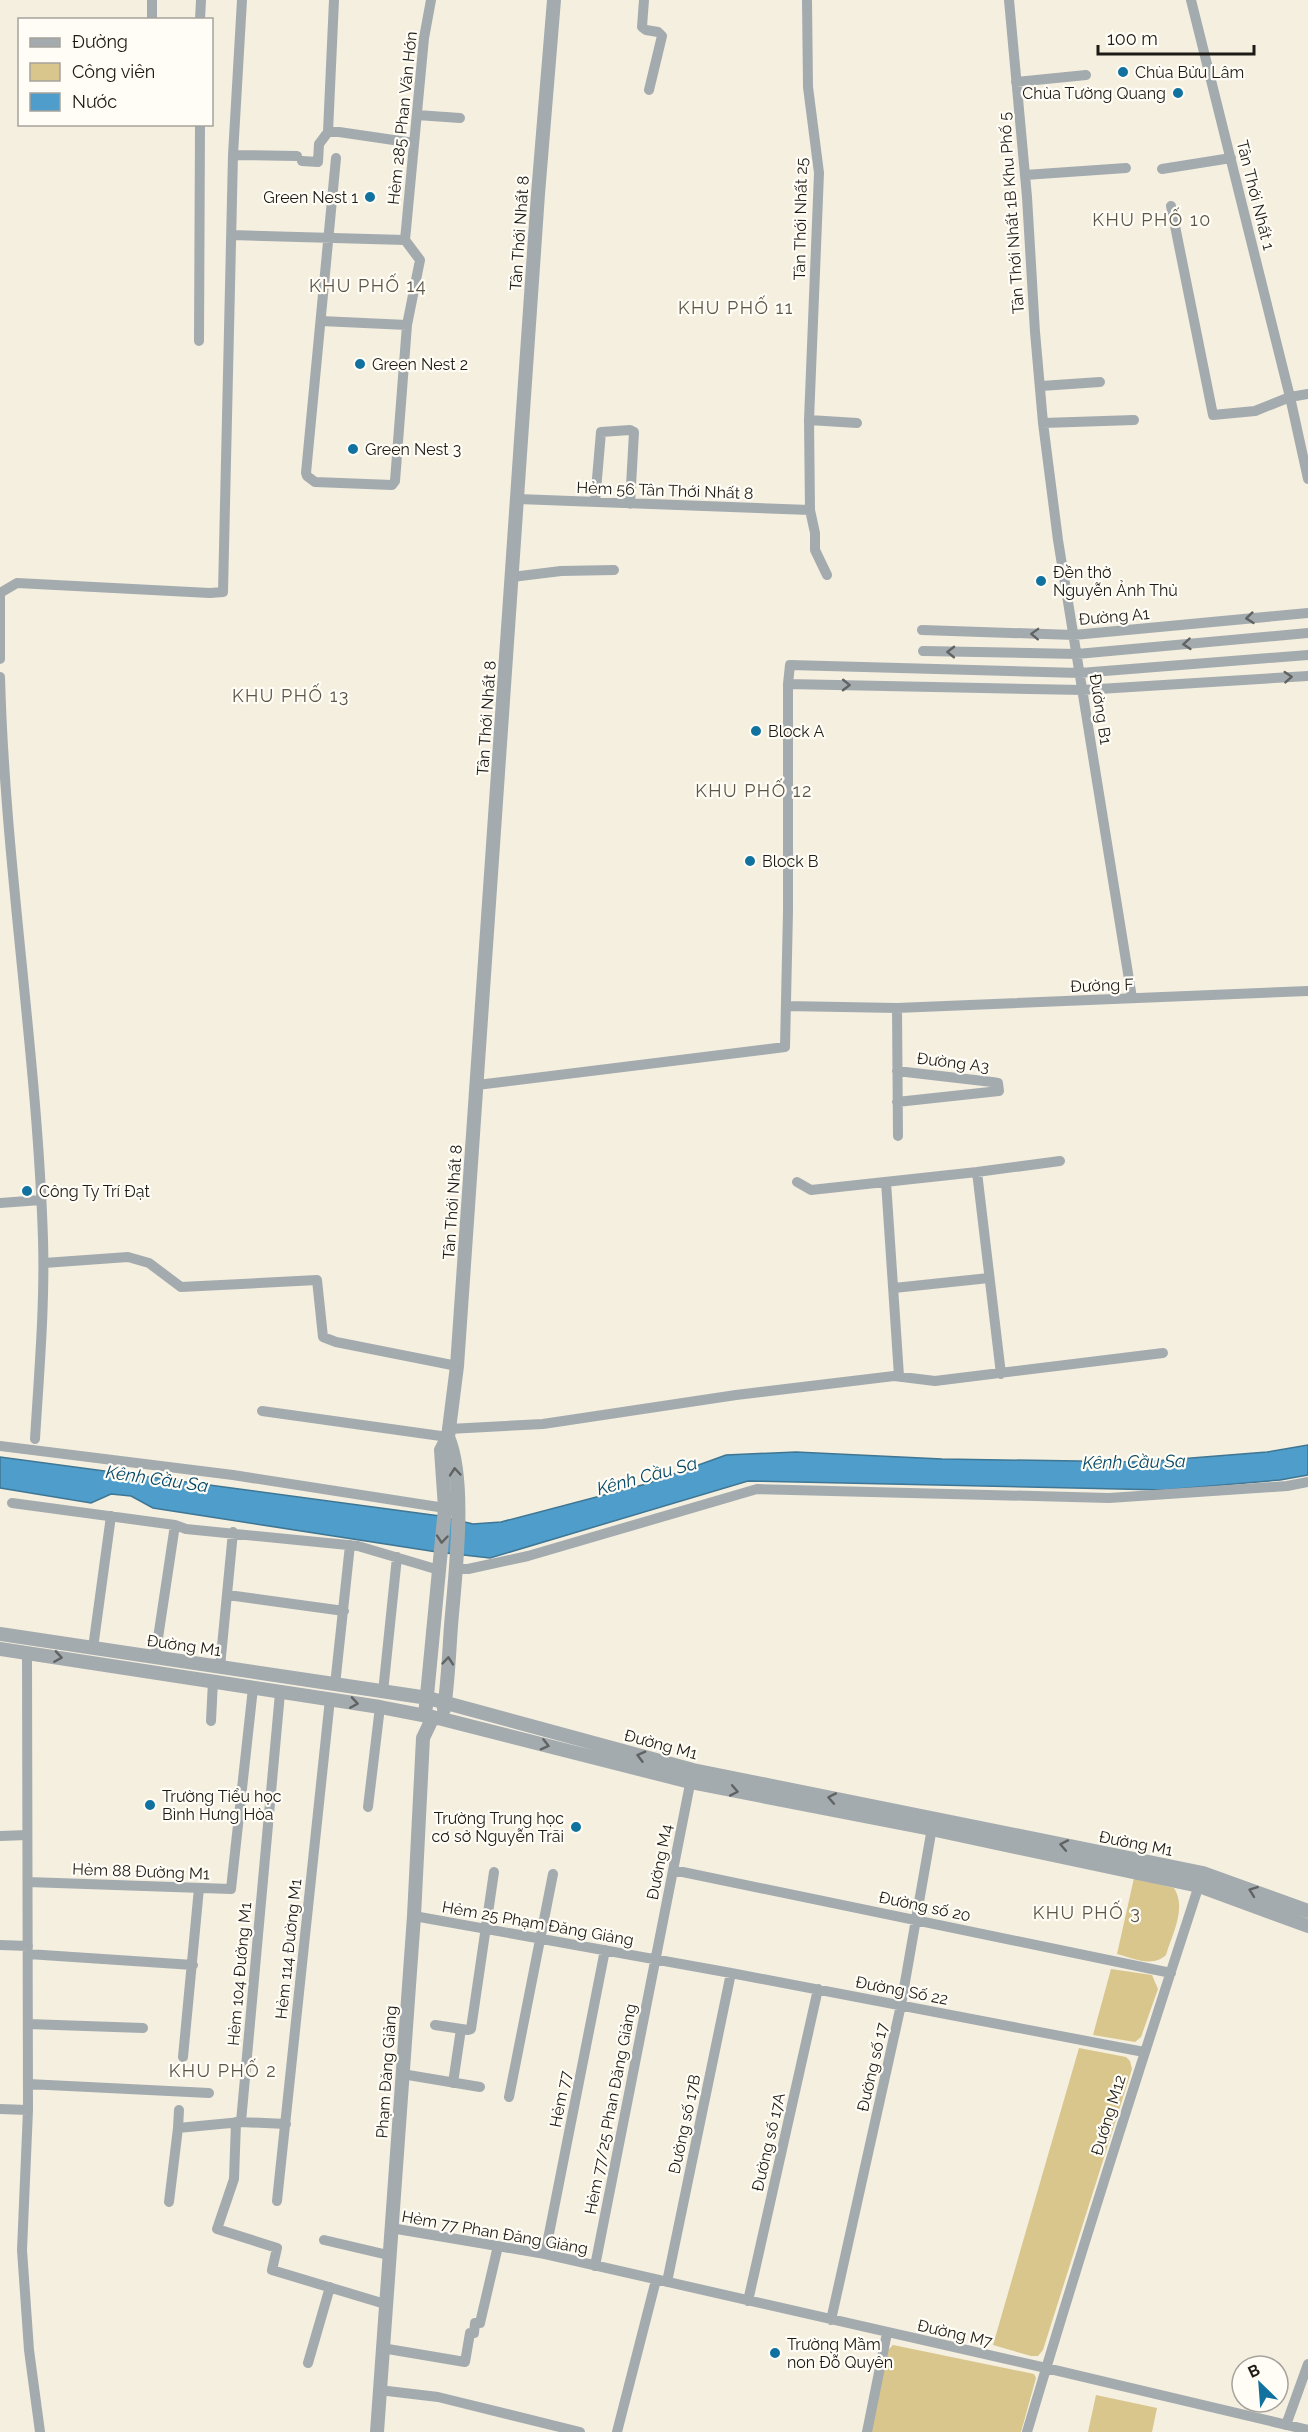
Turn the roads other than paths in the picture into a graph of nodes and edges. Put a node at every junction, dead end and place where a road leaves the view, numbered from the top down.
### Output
1 (152, 0) edge
2 (201, 0) edge
3 (242, 0) edge
4 (334, 0) edge
5 (431, 0) edge
6 (554, 0) edge
7 (644, 0) edge
8 (807, 0) edge
9 (1009, 0) edge
10 (1191, 0) edge
11 (152, 18) edge
12 (200, 18) edge
13 (1086, 75) dead end
14 (1016, 82) junction
15 (649, 90) dead end
16 (417, 116) junction
17 (460, 118) dead end
18 (200, 126) edge
19 (328, 132) junction
20 (414, 143) junction
21 (233, 155) junction
22 (336, 158) dead end
23 (1231, 158) junction
24 (1126, 168) dead end
25 (1162, 169) dead end
26 (1025, 175) junction
27 (1171, 206) dead end
28 (232, 235) junction
29 (328, 237) junction
30 (405, 240) junction
31 (321, 321) junction
32 (407, 324) junction
33 (199, 341) dead end
34 (1100, 382) dead end
35 (1041, 386) junction
36 (1308, 394) edge
37 (1290, 397) junction
38 (809, 420) junction
39 (1134, 420) dead end
40 (857, 423) dead end
41 (1043, 423) junction
42 (1308, 479) edge
43 (518, 499) junction
44 (595, 502) junction
45 (630, 504) junction
46 (810, 510) junction
47 (614, 570) dead end
48 (827, 575) dead end
49 (512, 577) junction
50 (1308, 612) edge
51 (922, 630) dead end
52 (1308, 633) edge
53 (1074, 635) junction
54 (923, 651) dead end
55 (1077, 654) junction
56 (1308, 655) edge
57 (0, 659) edge
58 (1080, 673) junction
59 (1308, 676) edge
60 (0, 677) edge
61 (788, 684) junction
62 (1083, 690) junction
63 (1308, 991) edge
64 (1132, 998) junction
65 (786, 1006) junction
66 (897, 1008) junction
67 (897, 1071) junction
68 (477, 1085) junction
69 (897, 1102) junction
70 (898, 1136) dead end
71 (1060, 1161) dead end
72 (977, 1172) junction
73 (797, 1182) dead end
74 (886, 1182) junction
75 (41, 1200) junction
76 (0, 1203) edge
77 (44, 1263) junction
78 (989, 1278) junction
79 (894, 1288) junction
80 (1163, 1353) dead end
81 (457, 1366) junction
82 (1001, 1374) junction
83 (900, 1376) junction
84 (262, 1411) dead end
85 (449, 1433) junction
86 (35, 1439) dead end
87 (0, 1446) edge
88 (1308, 1482) edge
89 (12, 1503) dead end
90 (451, 1508) junction
91 (111, 1516) junction
92 (175, 1525) junction
93 (233, 1532) junction
94 (350, 1545) junction
95 (397, 1557) junction
96 (456, 1569) junction
97 (439, 1570) junction
98 (228, 1596) junction
99 (344, 1611) junction
100 (0, 1634) edge
101 (93, 1648) junction
102 (0, 1649) edge
103 (27, 1652) junction
104 (155, 1658) junction
105 (220, 1667) junction
106 (213, 1681) junction
107 (335, 1684) junction
108 (253, 1688) junction
109 (383, 1692) junction
110 (280, 1693) junction
111 (428, 1698) junction
112 (330, 1699) junction
113 (445, 1701) junction
114 (381, 1707) junction
115 (433, 1717) junction
116 (210, 1721) dead end
117 (691, 1776) junction
118 (368, 1807) dead end
119 (932, 1824) junction
120 (27, 1835) junction
121 (0, 1836) edge
122 (673, 1870) junction
123 (494, 1872) dead end
124 (552, 1874) dead end
125 (1201, 1879) junction
126 (27, 1882) junction
127 (200, 1888) junction
128 (1308, 1911) edge
129 (414, 1916) junction
130 (916, 1919) junction
131 (1308, 1926) edge
132 (486, 1928) junction
133 (539, 1938) junction
134 (0, 1945) edge
135 (28, 1950) junction
136 (605, 1950) junction
137 (655, 1959) junction
138 (193, 1965) junction
139 (731, 1973) junction
140 (1171, 1973) junction
141 (818, 1989) junction
142 (901, 2006) junction
143 (28, 2024) junction
144 (435, 2025) dead end
145 (143, 2028) dead end
146 (461, 2030) junction
147 (1144, 2052) junction
148 (183, 2057) dead end
149 (402, 2074) junction
150 (453, 2083) junction
151 (28, 2084) junction
152 (480, 2087) dead end
153 (209, 2093) dead end
154 (509, 2097) dead end
155 (0, 2109) edge
156 (28, 2110) junction
157 (179, 2110) dead end
158 (238, 2122) junction
159 (286, 2124) junction
160 (178, 2128) junction
161 (277, 2201) dead end
162 (170, 2202) dead end
163 (391, 2228) junction
164 (324, 2240) dead end
165 (498, 2246) junction
166 (545, 2254) junction
167 (388, 2255) junction
168 (594, 2266) junction
169 (661, 2281) junction
170 (330, 2287) junction
171 (748, 2301) junction
172 (385, 2304) junction
173 (831, 2320) junction
174 (887, 2333) junction
175 (382, 2348) junction
176 (308, 2363) dead end
177 (1308, 2364) edge
178 (1046, 2368) junction
179 (380, 2390) junction
180 (1286, 2425) junction
181 (1308, 2430) edge
182 (40, 2432) edge
183 (377, 2432) edge
184 (580, 2432) edge
185 (617, 2432) edge
186 (867, 2432) edge
187 (1027, 2432) edge

1 - 11 street
2 - 12 street
3 - 21 street
4 - 19 street
5 - 16 street, Hẻm 285 Phan Văn Hớn
6 - 43 street, Tân Thới Nhất 8
7 - 15 street
8 - 38 street, Tân Thới Nhất 25
9 - 14 street, Tân Thới Nhất 1B Khu Phố 5
10 - 23 street, Tân Thới Nhất 1
13 - 14 street
14 - 26 street, Tân Thới Nhất 1B Khu Phố 5
16 - 17 street
16 - 20 street, Hẻm 285 Phan Văn Hớn
18 - 33 street
19 - 20 street
19 - 21 street
20 - 30 street, Hẻm 285 Phan Văn Hớn
21 - 28 street
22 - 29 street
23 - 25 street
23 - 37 street, Tân Thới Nhất 1
24 - 26 street
26 - 35 street, Tân Thới Nhất 1B Khu Phố 5
27 - 37 street
28 - 29 street
28 - 57 street
29 - 30 street
29 - 31 street
30 - 32 street
31 - 32 street
31 - 32 street
34 - 35 street
35 - 41 street, Tân Thới Nhất 1B Khu Phố 5
36 - 37 street
37 - 42 street, Tân Thới Nhất 1
38 - 40 street
38 - 46 street, Tân Thới Nhất 25
39 - 41 street
41 - 53 street, Đường B1
43 - 44 street, Hẻm 56 Tân Thới Nhất 8
43 - 49 street, Tân Thới Nhất 8
44 - 45 street, Hẻm 56 Tân Thới Nhất 8
44 - 45 street
45 - 46 street, Hẻm 56 Tân Thới Nhất 8
46 - 48 street, Tân Thới Nhất 25
47 - 49 street
49 - 68 street, Tân Thới Nhất 8
50 -> 53 street, Đường A1
53 -> 51 street, Đường A1
52 -> 55 street, Đường A1
53 - 55 street, Đường B1
55 -> 54 street, Đường A1
55 - 58 street, Đường B1
56 - 58 street
58 - 61 street
58 - 62 street, Đường B1
62 -> 59 street
60 - 75 street
61 -> 62 street
61 - 65 street
62 - 64 street, Đường B1
63 - 64 street, Đường F
64 - 66 street, Đường F
65 - 66 street, Đường F
65 - 68 street
66 - 67 street
67 - 69 street
67 - 69 street, Đường A3
68 - 81 street, Tân Thới Nhất 8
69 - 70 street
71 - 72 street
72 - 74 street
72 - 78 street
73 - 74 street
74 - 79 street
75 - 76 street
75 - 77 street
77 - 81 street
77 - 86 street
78 - 79 street
78 - 82 street
79 - 83 street
80 - 82 street
81 - 85 street, Tân Thới Nhất 8
82 - 83 street
83 - 85 street
84 - 85 street
85 - 90 street, Tân Thới Nhất 8
87 - 90 street
88 - 96 street
89 - 91 street
90 - 96 street, Phạm Đăng Giảng
90 -> 97 street, Phạm Đăng Giảng
91 - 92 street
91 - 101 street
92 - 93 street
92 - 104 street
93 - 94 street
93 - 98 street
94 - 95 street
94 - 99 street
95 - 97 street
95 - 109 street
113 -> 96 street, Phạm Đăng Giảng
97 - 111 street, Phạm Đăng Giảng
98 - 99 street
98 - 105 street
99 - 107 street
100 - 101 street, Đường M1
101 - 104 street, Đường M1
102 - 103 street, Đường M1
103 -> 106 street, Đường M1
103 - 120 street
104 - 105 street, Đường M1
105 - 107 street, Đường M1
106 - 108 street, Đường M1
106 - 116 street
107 - 109 street, Đường M1
108 - 110 street, Đường M1
108 - 127 street, Hẻm 88 Đường M1
109 - 111 street, Đường M1
110 - 112 street, Đường M1
110 - 158 street, Hẻm 104 Đường M1
111 - 113 street, Đường M1
111 - 115 street, Phạm Đăng Giảng
112 -> 114 street, Đường M1
112 - 159 street, Hẻm 114 Đường M1
113 - 115 street, Phạm Đăng Giảng
117 -> 113 street, Đường M1
114 - 115 street, Đường M1
114 - 118 street
115 -> 117 street, Đường M1
115 - 129 street, Phạm Đăng Giảng
117 - 119 street, Đường M1
117 - 122 street, Đường M4
119 - 125 street, Đường M1
119 - 130 street, Đường số 17
120 - 121 street
120 - 126 street
122 - 130 street, Đường số 20
122 - 137 street, Đường M4
123 - 132 street
124 - 133 street
128 -> 125 street, Đường M1
125 - 131 street, Đường M1
125 - 140 street, Đướng M12
126 - 127 street, Hẻm 88 Đường M1
126 - 135 street
127 - 138 street
129 - 132 street, Hẻm 25 Phạm Đăng Giảng
129 - 149 street, Phạm Đăng Giảng
130 - 140 street, Đường số 20
130 - 142 street, Đường số 17
132 - 133 street, Hẻm 25 Phạm Đăng Giảng
132 - 146 street
133 - 136 street, Hẻm 25 Phạm Đăng Giảng
133 - 154 street
134 - 135 street
135 - 138 street
135 - 143 street
136 - 137 street, Hẻm 25 Phạm Đăng Giảng
136 - 166 street, Hẻm 77
137 - 139 street, Đường Số 22
137 - 168 street, Hẻm 77/25 Phan Đăng Giảng
138 - 148 street
139 - 141 street, Đường Số 22
139 - 169 street, Đường số 17B
140 - 147 street, Đướng M12
141 - 142 street, Đường Số 22
141 - 171 street, Đường số 17A
142 - 147 street, Đường Số 22
142 - 173 street, Đường số 17
143 - 145 street
143 - 151 street
144 - 146 street
146 - 150 street
147 - 178 street, Đướng M12
149 - 150 street
149 - 163 street, Phạm Đăng Giảng
150 - 152 street
151 - 153 street
151 - 156 street
155 - 156 street
156 - 182 street
157 - 160 street
158 - 159 street
158 - 160 street
158 - 170 street, Hẻm 104 Đường M1
159 - 161 street, Hẻm 114 Đường M1
160 - 162 street
163 - 165 street, Hẻm 77 Phan Đăng Giảng
163 - 167 street, Phạm Đăng Giảng
164 - 167 street
165 - 166 street, Hẻm 77 Phan Đăng Giảng
165 - 175 street
166 - 168 street, Hẻm 77 Phan Đăng Giảng
167 - 172 street, Phạm Đăng Giảng
168 - 169 street, Đường M7
169 - 171 street, Đường M7
169 - 185 street, Đường số 17B
170 - 172 street
170 - 176 street
171 - 173 street, Đường M7
172 - 175 street, Phạm Đăng Giảng
173 - 174 street, Đường M7
174 - 178 street, Đường M7
174 - 186 street
175 - 179 street, Phạm Đăng Giảng
177 - 180 street
178 - 180 street, Đường M7
178 - 187 street, Đướng M12
179 - 183 street, Phạm Đăng Giảng
179 - 184 street
180 - 181 street, Đường M7

